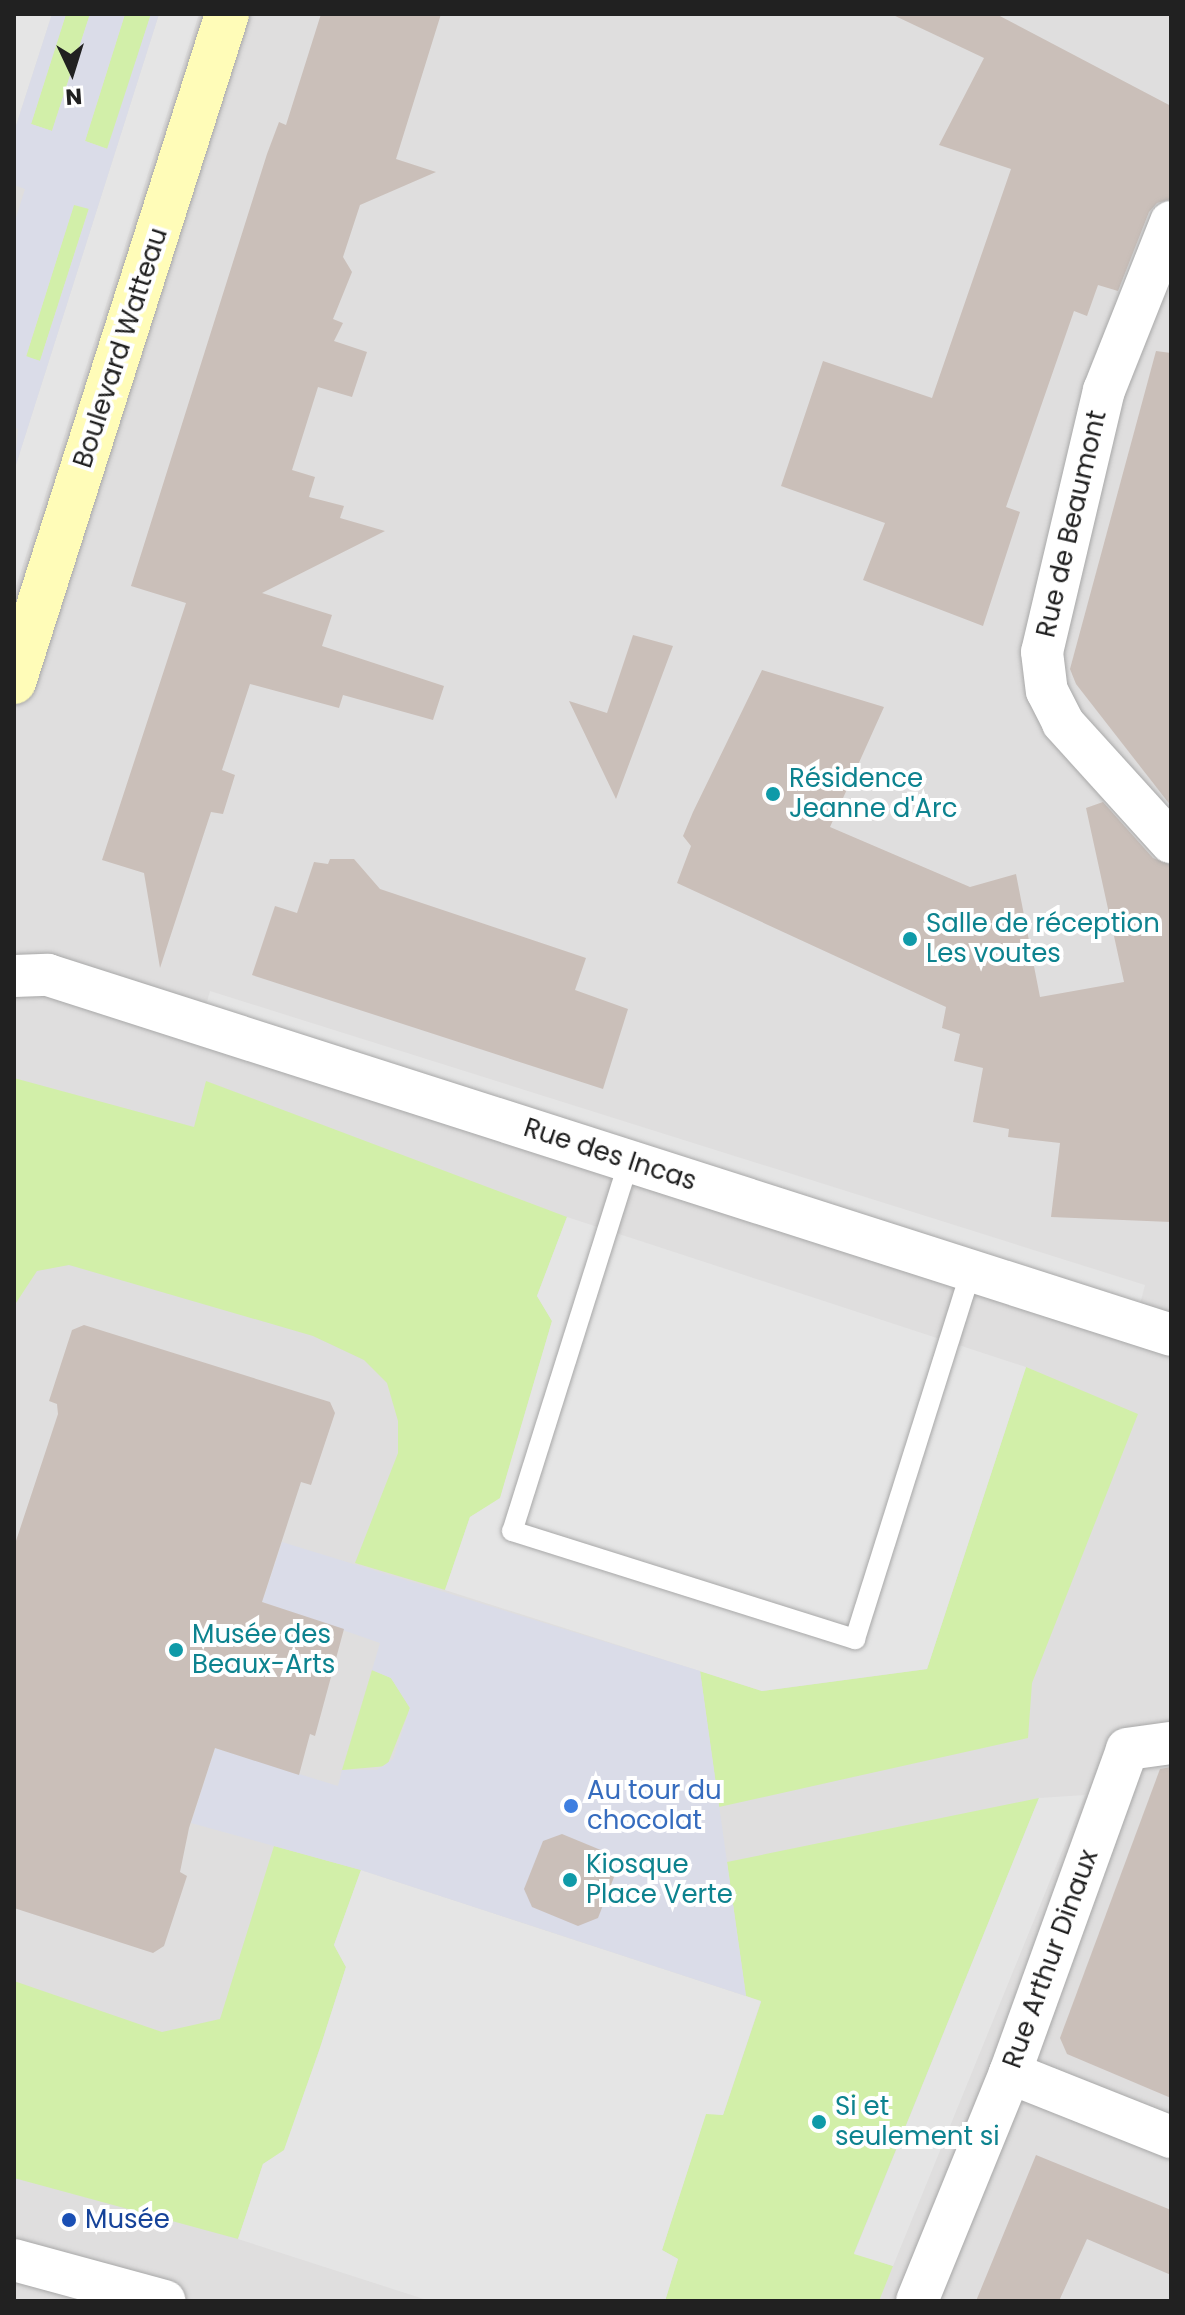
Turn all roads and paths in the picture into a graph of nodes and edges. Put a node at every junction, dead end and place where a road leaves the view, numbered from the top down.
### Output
1 (227, 14) edge
2 (1171, 222) edge
3 (14, 682) edge
4 (1171, 842) edge
5 (14, 946) edge
6 (31, 975) edge
7 (629, 1161) junction
8 (971, 1271) junction
9 (1171, 1335) edge
10 (1171, 1743) edge
11 (1010, 2073) junction
12 (1171, 2137) edge
13 (14, 2260) edge
14 (165, 2301) edge
15 (917, 2301) edge

1 - 3 main road, Boulevard Watteau
2 - 4 street, Rue de Beaumont
5 - 6 street
6 - 7 street, Rue des Incas
7 - 8 street, Rue des Incas
7 - 8 lane
8 - 9 street, Rue des Incas
10 - 11 street, Rue Arthur Dinaux
11 - 12 street
11 - 15 street, Rue Arthur Dinaux
13 - 14 street

